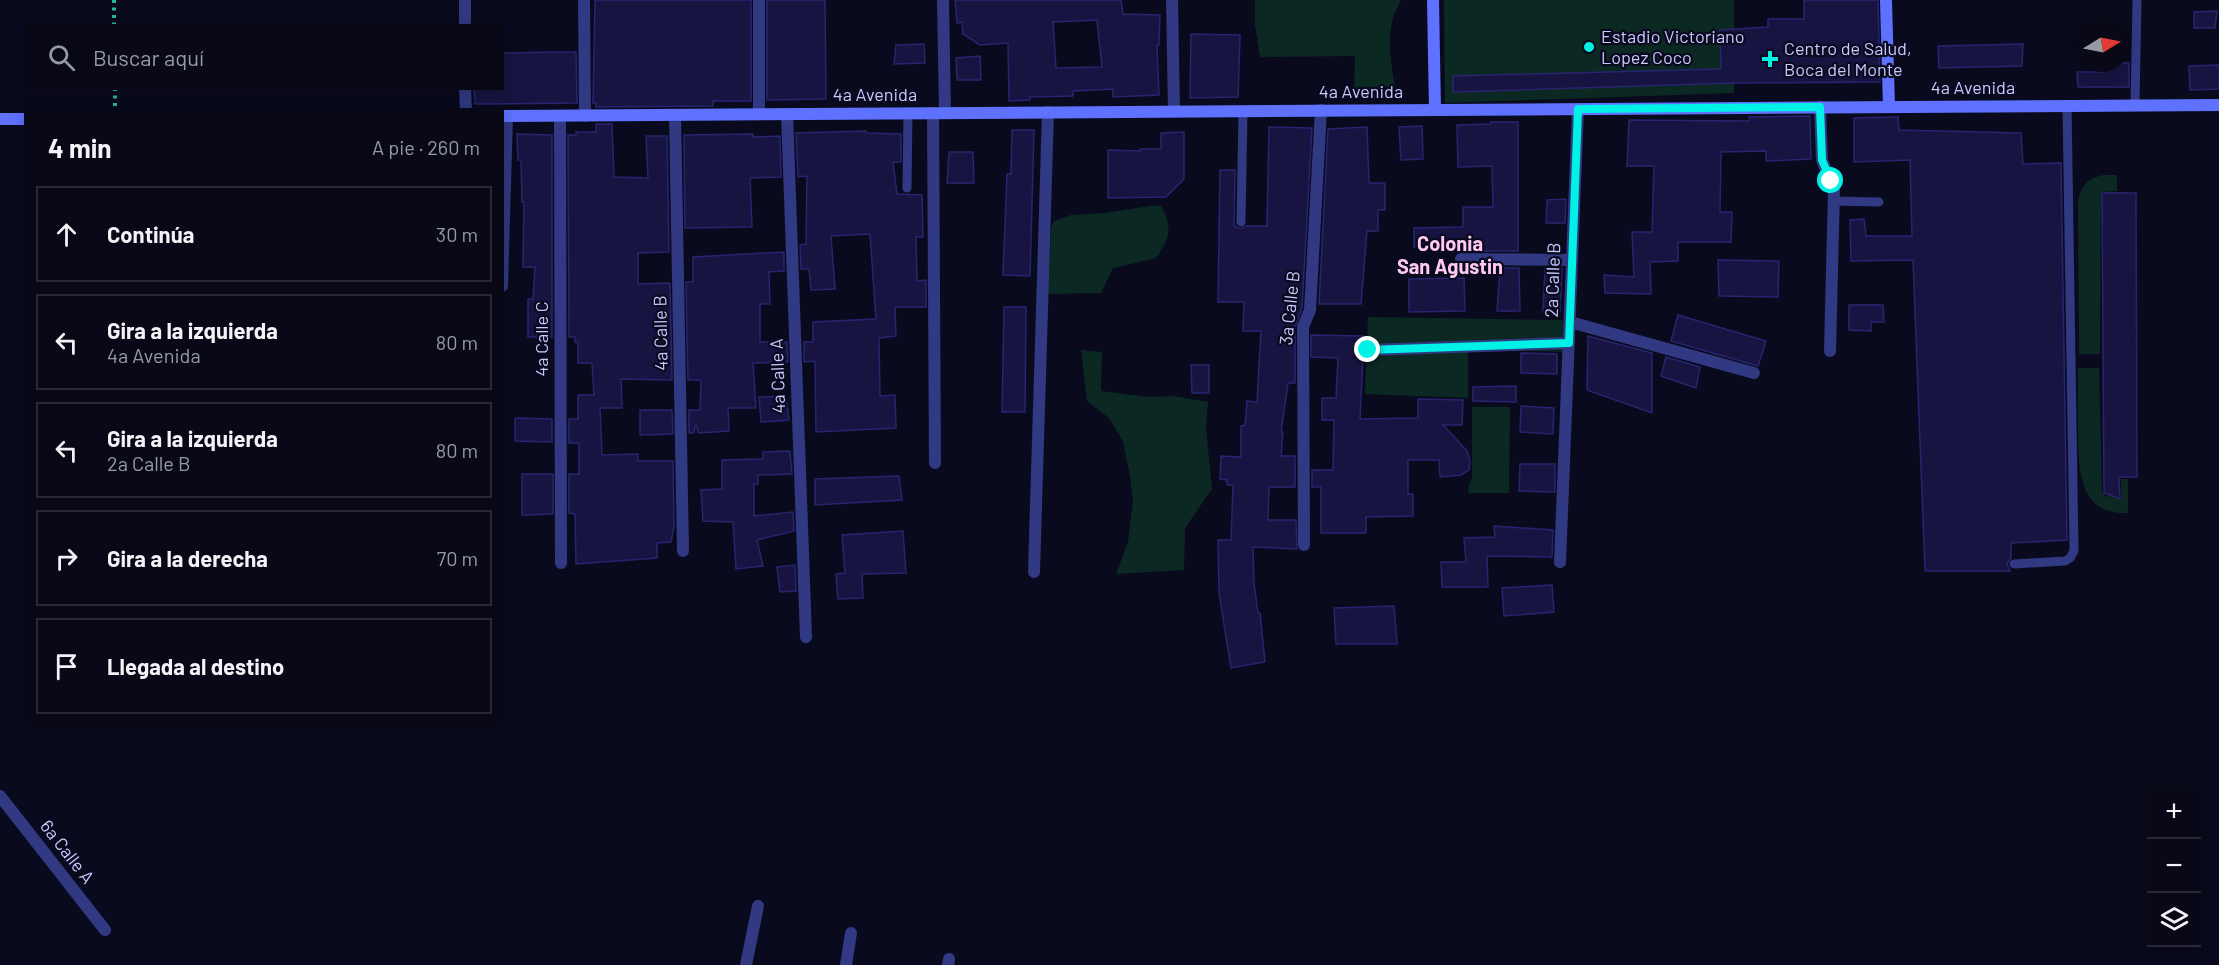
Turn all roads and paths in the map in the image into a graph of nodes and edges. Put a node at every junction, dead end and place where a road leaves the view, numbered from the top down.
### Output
1 (114, 0) edge
2 (465, 0) edge
3 (584, 0) edge
4 (759, 0) edge
5 (943, 0) edge
6 (1172, 0) edge
7 (1433, 0) edge
8 (1886, 0) edge
9 (2137, 0) edge
10 (114, 24) edge
11 (465, 24) edge
12 (115, 90) edge
13 (465, 90) edge
14 (2067, 105) junction
15 (2135, 105) junction
16 (2219, 105) edge
17 (1820, 107) junction
18 (1889, 107) junction
19 (115, 108) edge
20 (466, 108) edge
21 (1578, 109) junction
22 (1321, 110) junction
23 (1435, 110) junction
24 (1174, 111) junction
25 (1243, 111) junction
26 (1048, 112) junction
27 (908, 113) junction
28 (939, 113) junction
29 (759, 114) junction
30 (786, 114) junction
31 (675, 115) junction
32 (505, 116) edge
33 (560, 116) junction
34 (585, 116) junction
35 (0, 119) edge
36 (24, 119) edge
37 (504, 173) edge
38 (907, 188) dead end
39 (1834, 201) junction
40 (1879, 201) dead end
41 (1240, 222) dead end
42 (1461, 259) dead end
43 (1572, 260) junction
44 (1570, 322) junction
45 (1569, 343) junction
46 (1368, 350) dead end
47 (1830, 351) dead end
48 (1754, 374) dead end
49 (935, 463) dead end
50 (1304, 545) dead end
51 (683, 551) dead end
52 (1560, 561) dead end
53 (561, 562) dead end
54 (2014, 564) dead end
55 (1034, 572) dead end
56 (806, 637) dead end
57 (0, 796) edge
58 (758, 906) dead end
59 (105, 930) dead end
60 (851, 933) dead end
61 (746, 965) edge
62 (846, 965) edge

1 - 10 path
2 - 11 street
3 - 34 street
4 - 29 street
5 - 28 street
6 - 24 street
7 - 23 street
8 - 18 street
9 - 15 lane
12 - 19 path
13 - 20 street
14 - 15 street, 4a Avenida
14 - 18 street, 4a Avenida
14 - 54 lane
15 - 16 street, 4a Avenida
17 - 18 street, 4a Avenida
17 - 21 street, 4a Avenida
17 - 39 street
21 - 23 street, 4a Avenida
21 - 43 street, 2a Calle B
22 - 23 street, 4a Avenida
22 - 25 street, 4a Avenida
22 - 50 street, 3a Calle B
24 - 25 street, 4a Avenida
24 - 26 street, 4a Avenida
25 - 41 lane
26 - 28 street, 4a Avenida
26 - 55 street
27 - 28 street, 4a Avenida
27 - 30 street, 4a Avenida
27 - 38 lane
28 - 49 street
29 - 30 street, 4a Avenida
29 - 31 street, 4a Avenida
30 - 56 street, 4a Calle A
31 - 34 street, 4a Avenida
31 - 51 street, 4a Calle B
32 - 33 street, 4a Avenida
32 - 37 street
33 - 34 street, 4a Avenida
33 - 53 street, 4a Calle C
35 - 36 street
39 - 40 lane
39 - 47 street
42 - 43 street
43 - 44 street, 2a Calle B
44 - 45 street, 2a Calle B
44 - 48 street
45 - 46 street
45 - 52 street, 2a Calle B
57 - 59 street, 6a Calle A
58 - 61 street
60 - 62 street

